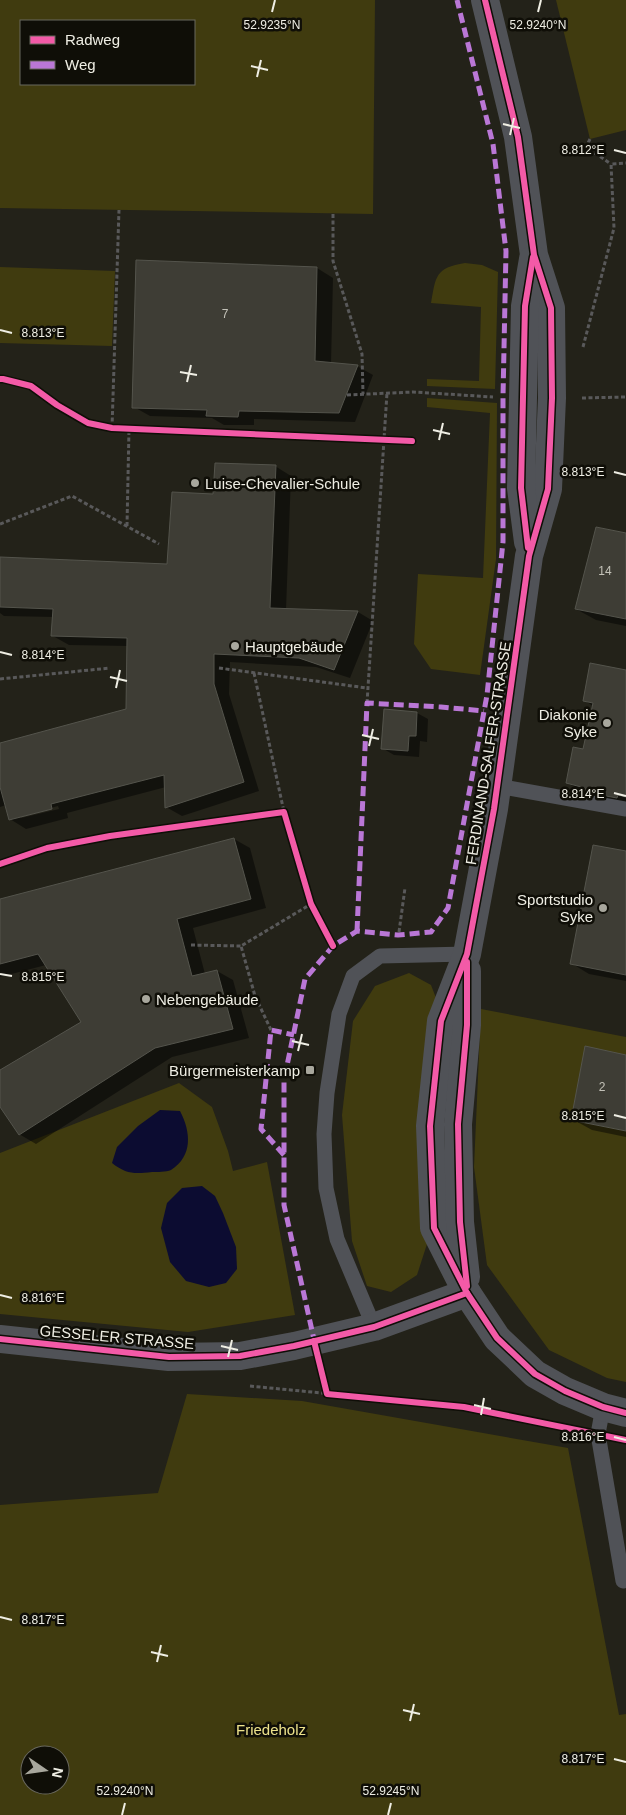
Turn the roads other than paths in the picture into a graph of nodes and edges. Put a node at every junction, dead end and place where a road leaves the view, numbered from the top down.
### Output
1 (485, 0) edge
2 (498, 786) junction
3 (626, 809) edge
4 (467, 954) junction
5 (467, 1293) junction
6 (374, 1327) junction
7 (0, 1339) edge
8 (614, 1410) edge
9 (623, 1581) dead end

1 - 2 street, FERDINAND-SALFER-STRASSE
2 - 3 lane
2 - 4 street, FERDINAND-SALFER-STRASSE
4 - 5 street, FERDINAND-SALFER-STRASSE
4 - 6 lane
5 - 6 street, GESSELER STRASSE
5 - 8 street
6 - 7 street, GESSELER STRASSE
8 - 9 lane

